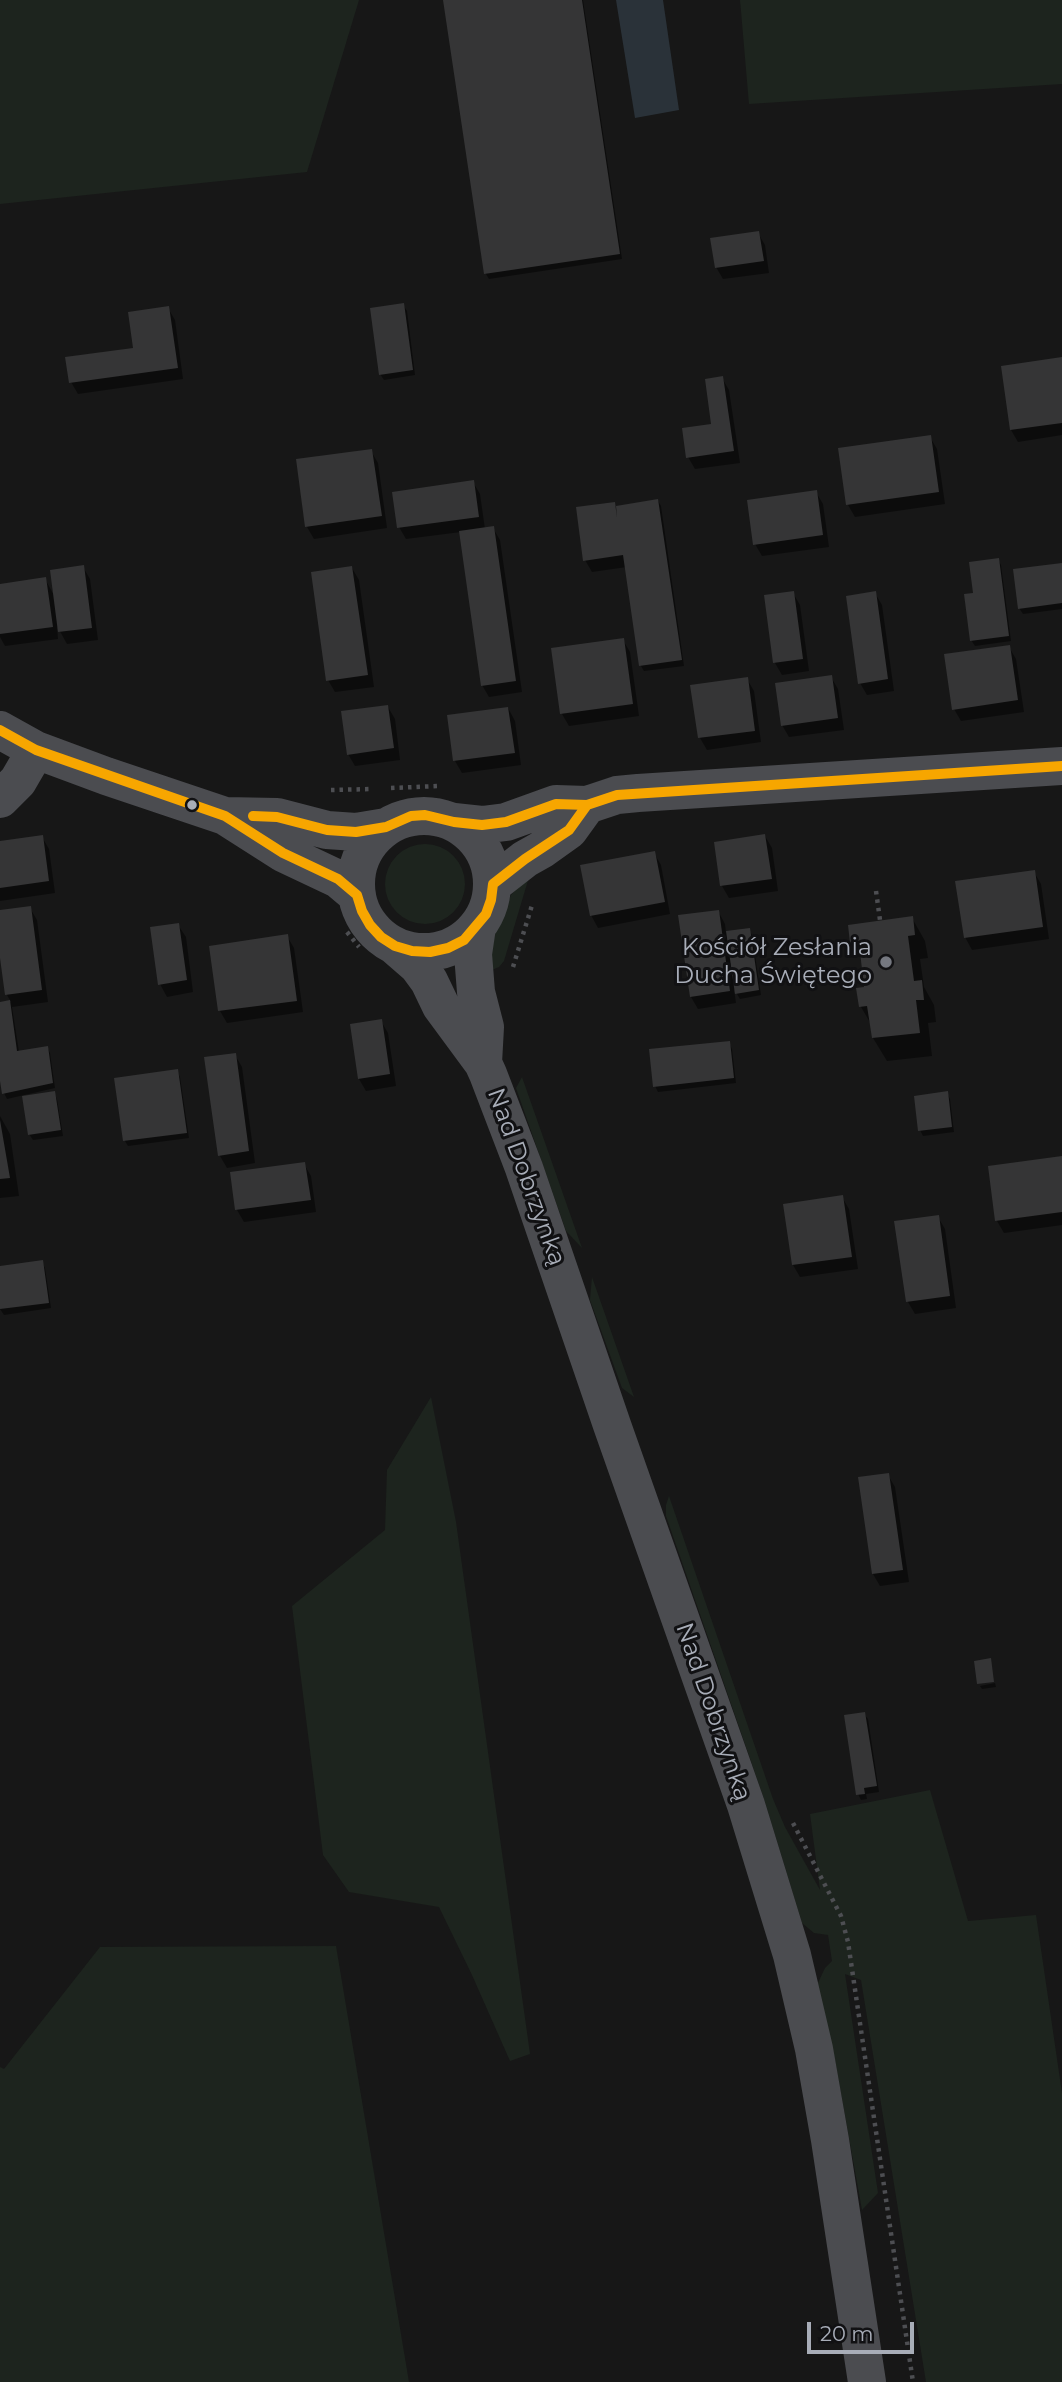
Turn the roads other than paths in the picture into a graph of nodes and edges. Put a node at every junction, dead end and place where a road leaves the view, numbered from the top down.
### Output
1 (0, 730) edge
2 (36, 750) junction
3 (1062, 766) edge
4 (0, 799) edge
5 (450, 804) junction
6 (587, 805) junction
7 (225, 816) junction
8 (386, 827) junction
9 (493, 884) junction
10 (357, 895) junction
11 (477, 927) junction
12 (395, 946) junction
13 (483, 1063) junction
14 (867, 2382) edge

1 - 2 street
2 - 4 street
2 - 7 street
3 - 6 street
5 - 6 street
5 - 8 street
5 - 9 street
6 - 9 street
7 - 8 street
7 - 10 street
8 - 10 street
9 - 11 street
10 - 12 street
11 - 12 street
11 - 13 street, Nad Dobrzynką
12 - 13 street, Nad Dobrzynką
13 - 14 street, Nad Dobrzynką

